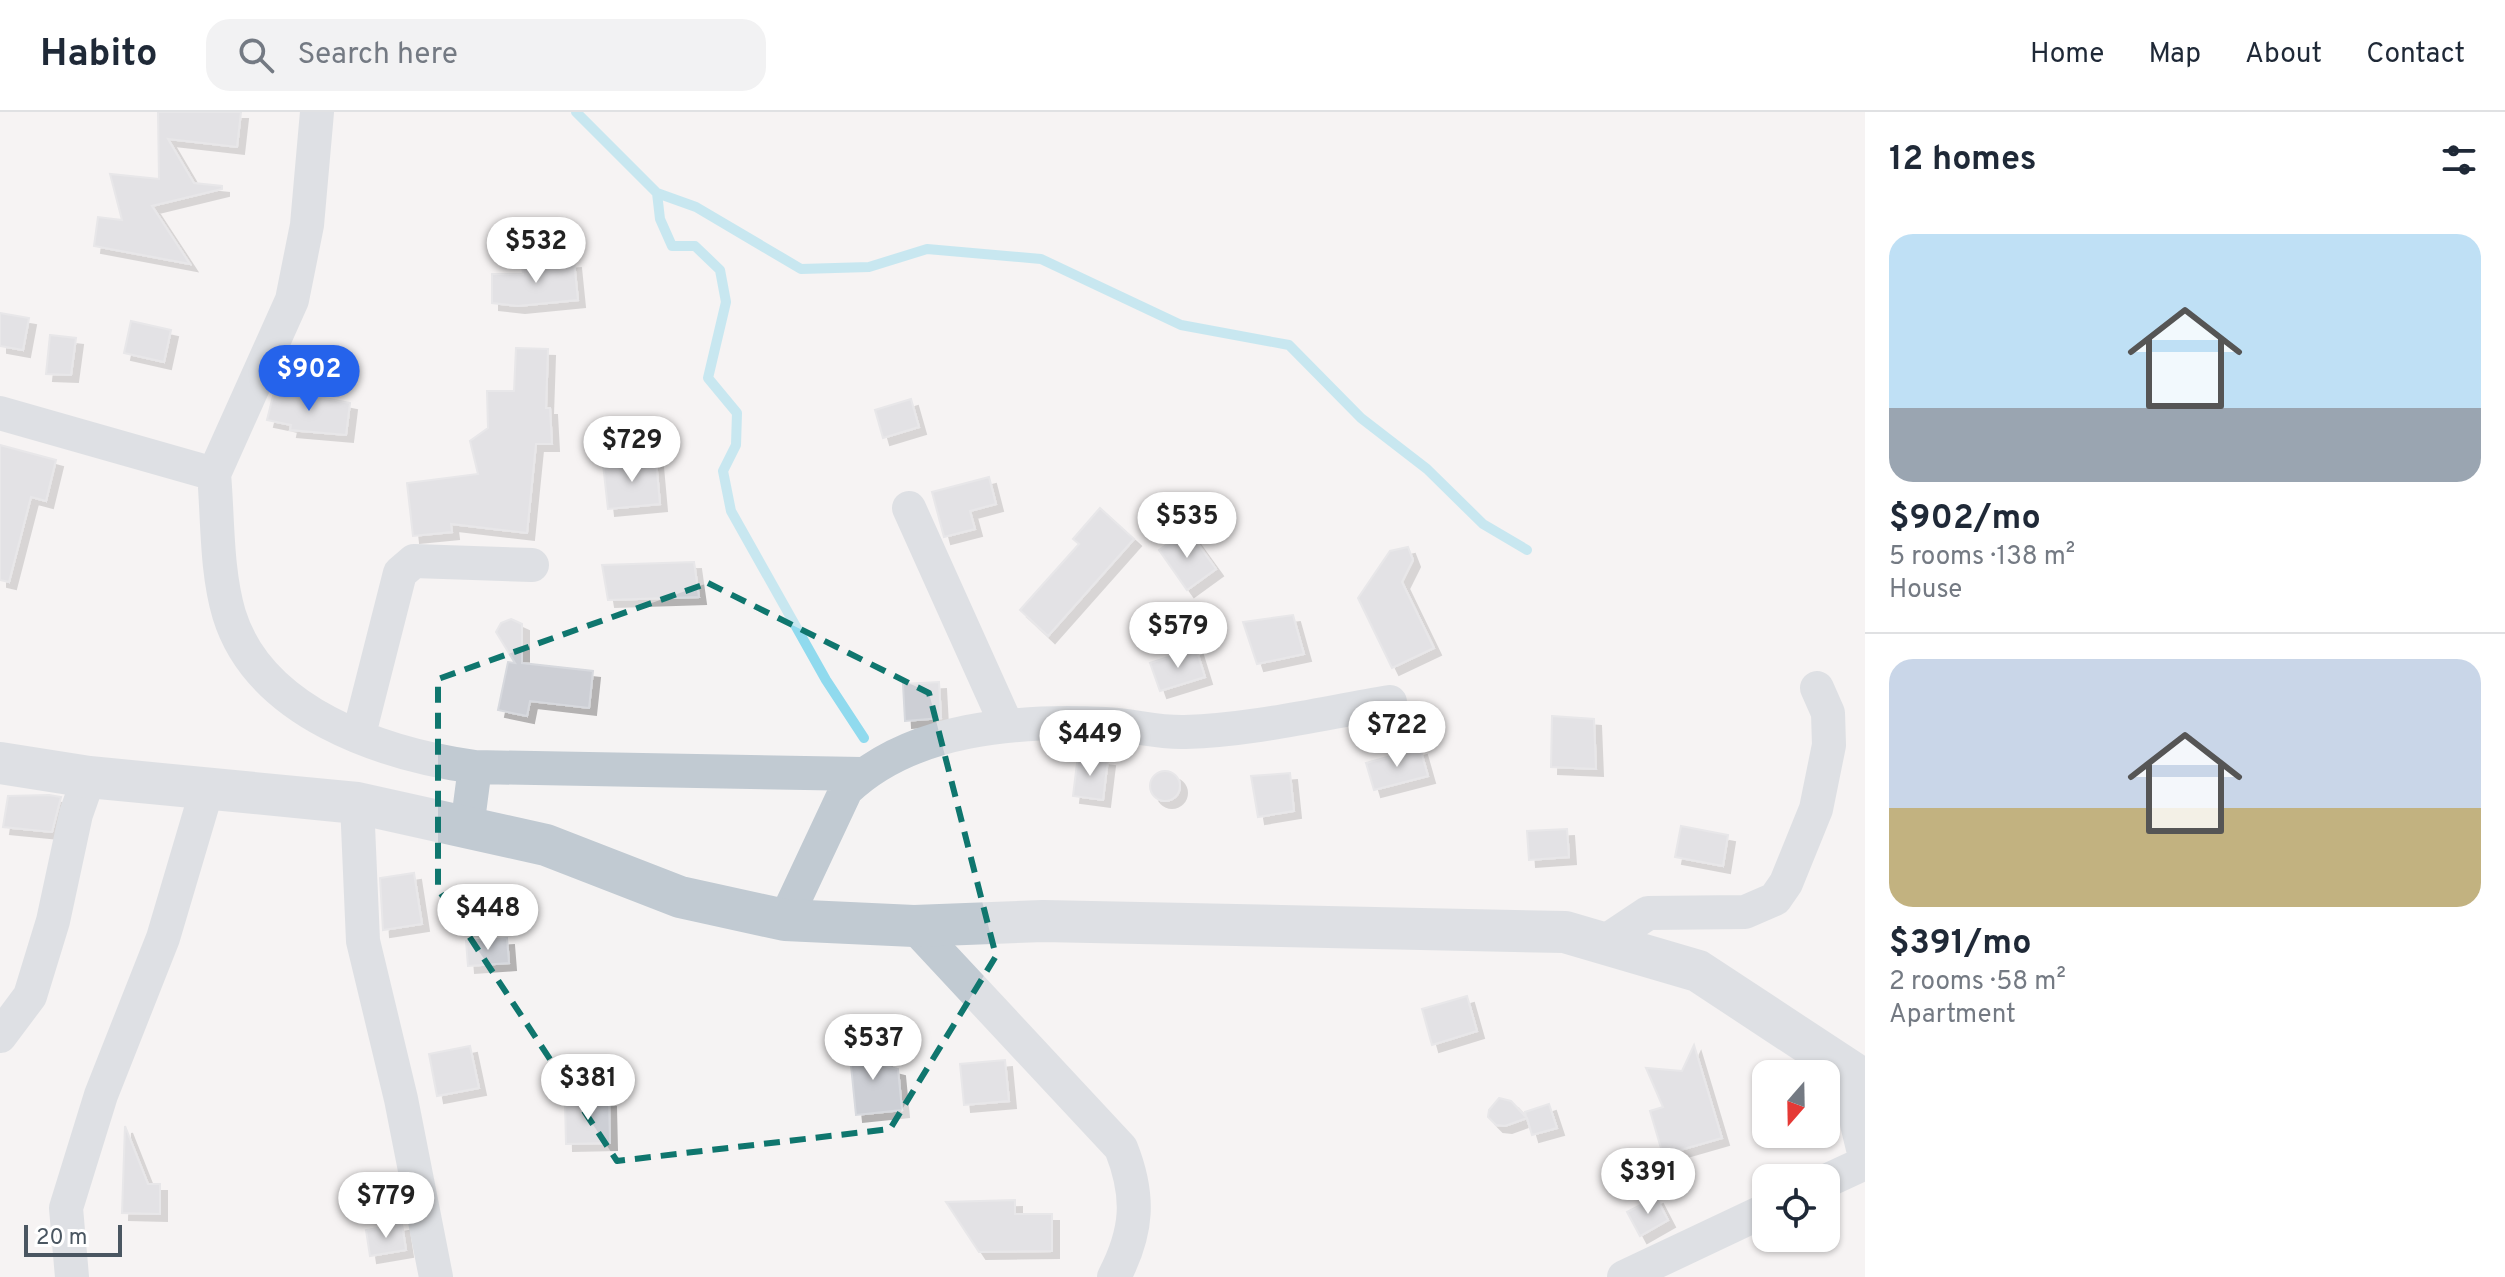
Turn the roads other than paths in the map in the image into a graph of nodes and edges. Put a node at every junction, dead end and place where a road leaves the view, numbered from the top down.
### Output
1 (317, 112) edge
2 (0, 413) edge
3 (214, 474) junction
4 (909, 508) dead end
5 (532, 565) dead end
6 (1817, 688) dead end
7 (1390, 702) dead end
8 (1007, 726) junction
9 (359, 734) junction
10 (0, 763) edge
11 (475, 767) junction
12 (862, 774) junction
13 (89, 777) junction
14 (208, 786) junction
15 (357, 803) junction
16 (467, 828) junction
17 (785, 920) junction
18 (914, 926) junction
19 (1603, 943) junction
20 (0, 1036) edge
21 (1860, 1079) edge
22 (1865, 1160) edge
23 (1840, 1173) edge
24 (1752, 1217) edge
25 (72, 1277) edge
26 (436, 1277) edge
27 (1114, 1277) edge
28 (1624, 1277) edge

1 - 3 street
2 - 3 street
3 - 9 street
4 - 8 street
5 - 9 street
6 - 19 street
7 - 8 street
8 - 12 street
9 - 11 street
10 - 13 street
11 - 12 street
11 - 16 street
12 - 17 street
13 - 14 street
13 - 20 street
14 - 15 street
14 - 25 street
15 - 16 street
15 - 26 street
16 - 17 street
17 - 18 street
18 - 19 street
18 - 27 street
19 - 21 street
21 - 22 street
22 - 23 street
24 - 28 street

